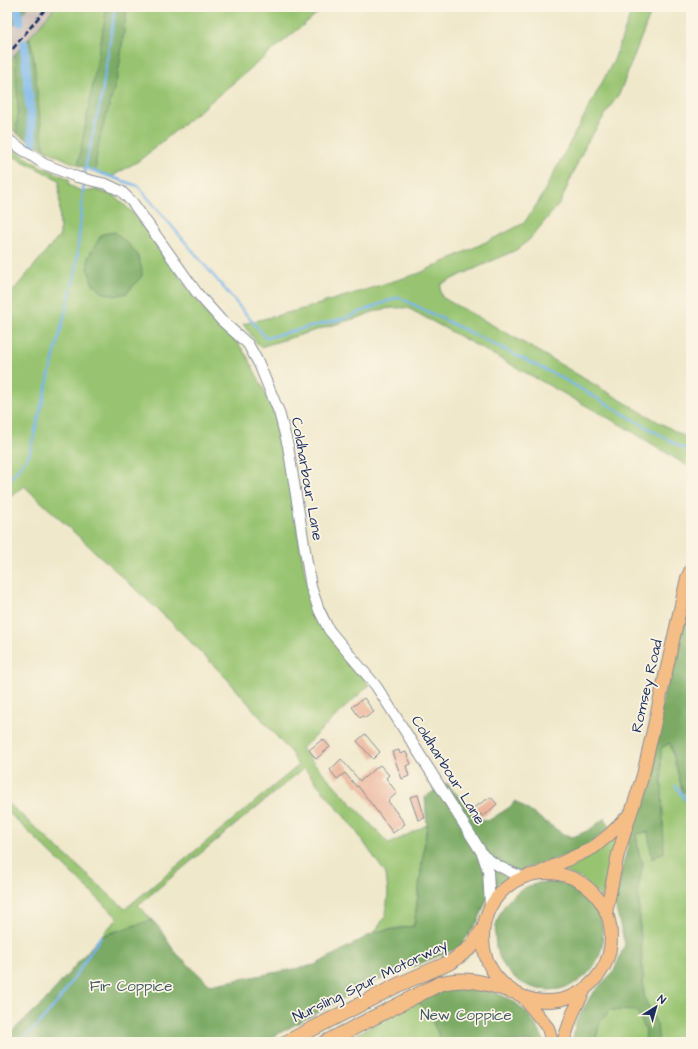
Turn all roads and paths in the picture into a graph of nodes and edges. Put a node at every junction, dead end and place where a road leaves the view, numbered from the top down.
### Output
1 (7, 139) edge
2 (691, 569) edge
3 (633, 810) junction
4 (482, 853) junction
5 (538, 874) junction
6 (524, 877) junction
7 (490, 906) junction
8 (606, 913) junction
9 (482, 931) junction
10 (585, 989) junction
11 (517, 994) junction
12 (287, 1042) edge
13 (326, 1042) edge
14 (552, 1042) edge
15 (563, 1042) edge

1 - 4 street, Coldharbour Lane
2 - 3 main road, Romsey Road
3 - 5 main road, Romsey Road
3 - 8 main road, Romsey Road
4 - 6 street, Coldharbour Lane
4 - 7 street, Coldharbour Lane
5 - 6 main road
5 - 8 main road
6 - 7 main road
7 - 9 main road
8 - 10 main road
9 - 11 main road
9 - 12 highway, Nursling Spur Motorway
10 - 11 main road
10 - 15 main road
11 - 13 highway
11 - 14 main road

